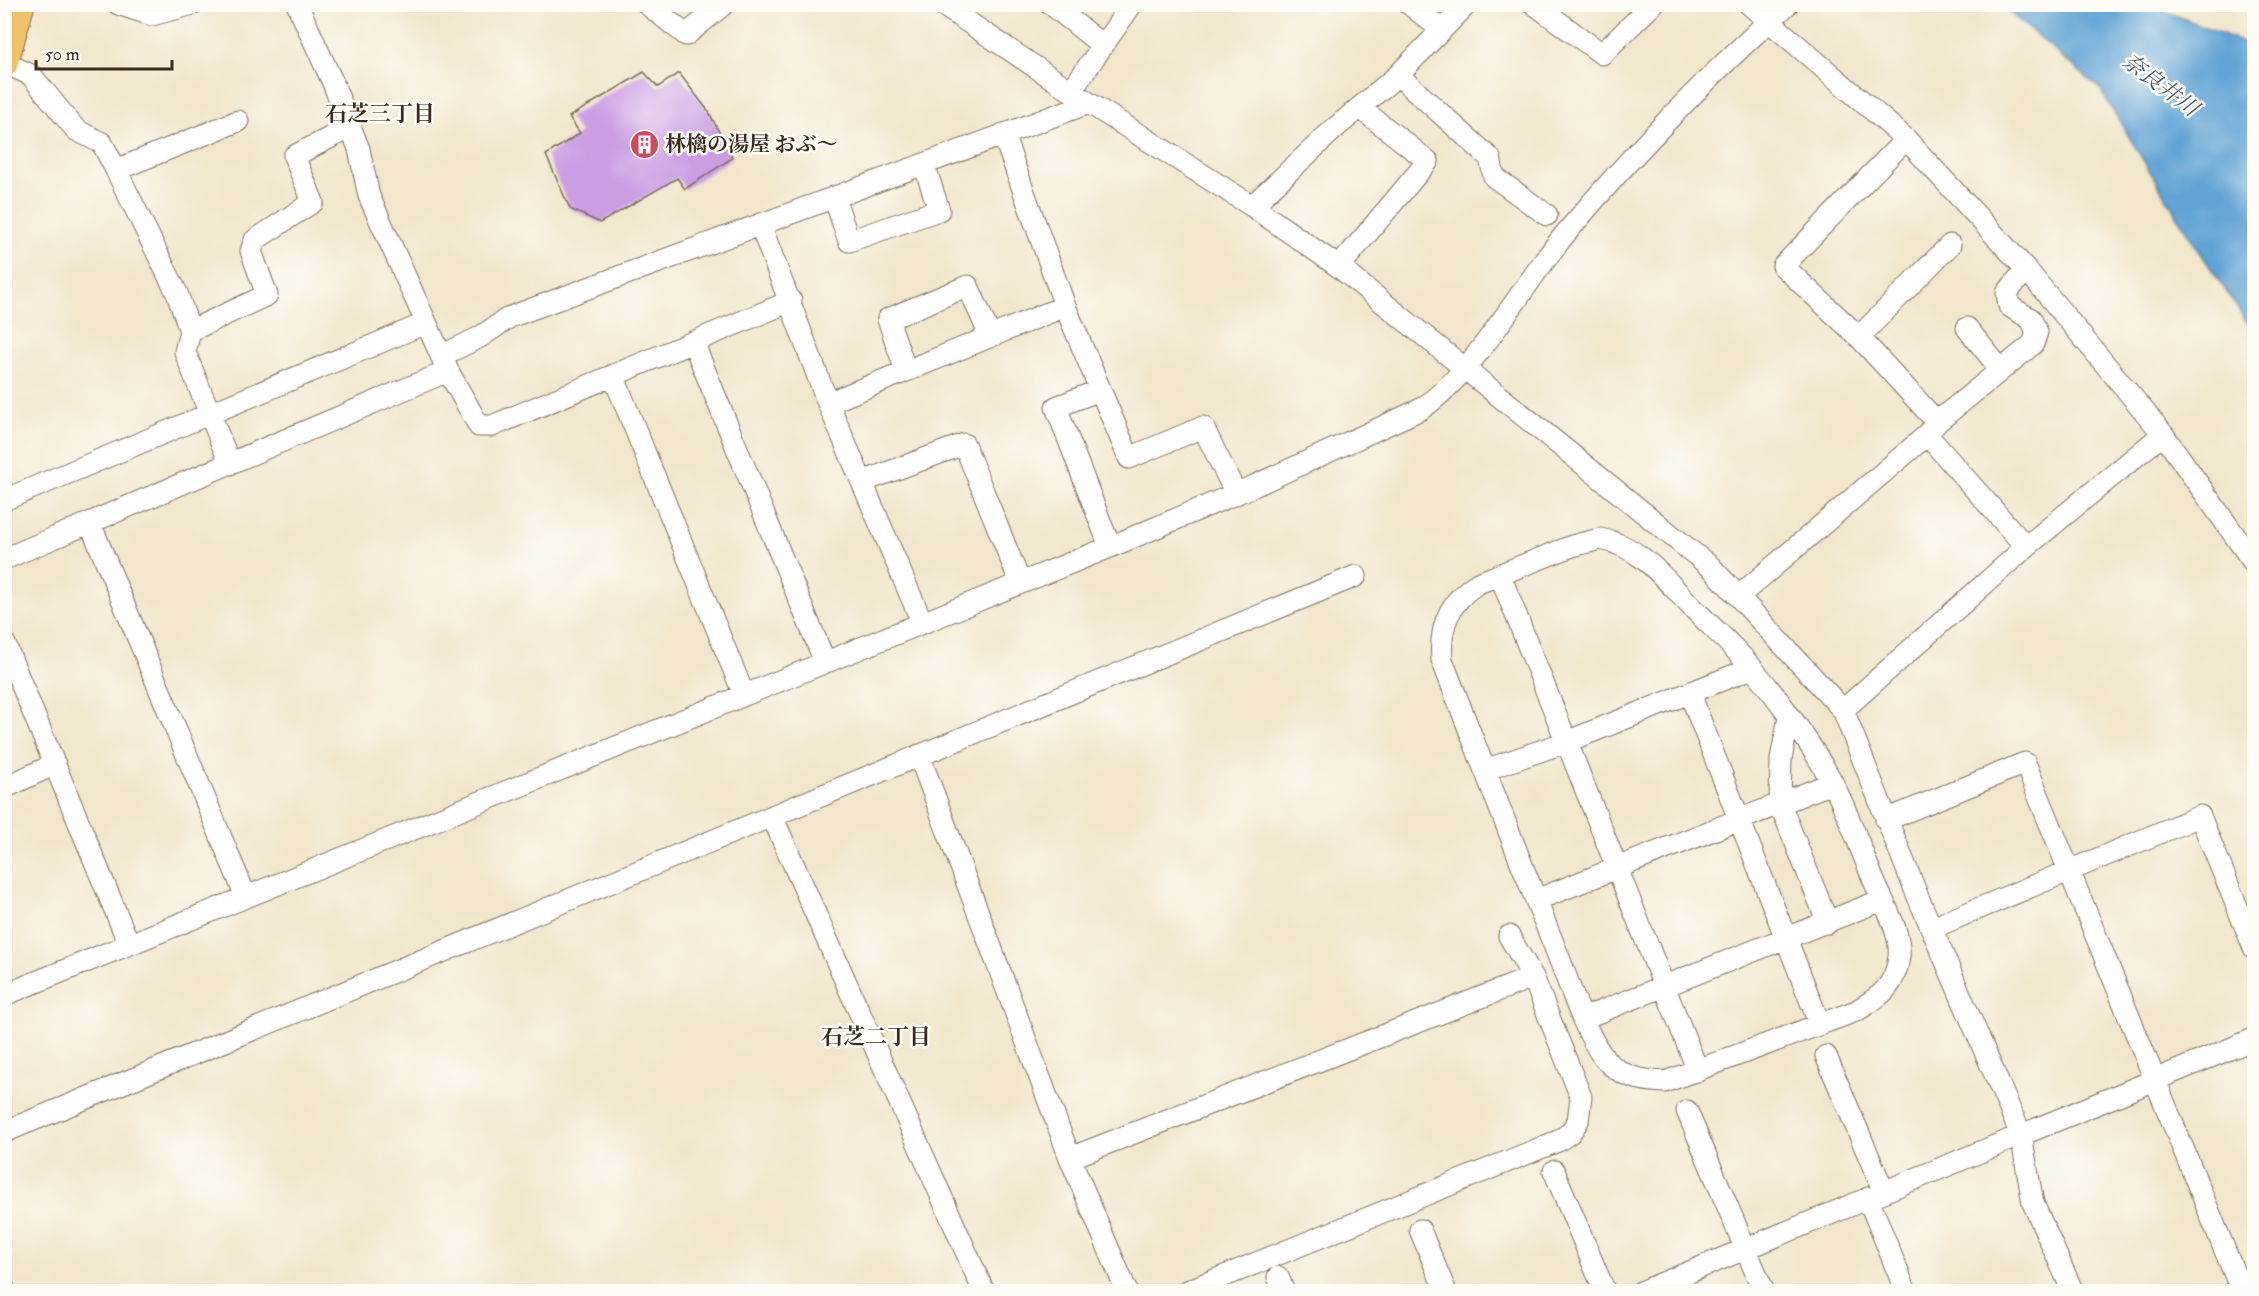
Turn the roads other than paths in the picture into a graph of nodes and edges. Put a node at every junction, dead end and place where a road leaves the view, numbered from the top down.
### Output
1 (21, 4) edge
2 (118, 4) edge
3 (193, 4) edge
4 (297, 4) edge
5 (647, 4) edge
6 (724, 4) edge
7 (941, 4) edge
8 (1051, 4) edge
9 (1132, 4) edge
10 (1409, 4) edge
11 (1467, 4) edge
12 (1534, 4) edge
13 (1653, 4) edge
14 (1749, 4) edge
15 (1787, 5) edge
16 (1770, 21) junction
17 (1442, 30) junction
18 (1102, 46) junction
19 (6, 53) edge
20 (1398, 75) junction
21 (1071, 91) junction
22 (1089, 103) junction
23 (1360, 108) junction
24 (238, 121) dead end
25 (351, 127) junction
26 (1003, 134) junction
27 (1906, 139) junction
28 (924, 164) junction
29 (116, 170) junction
30 (834, 197) junction
31 (1252, 206) junction
32 (1547, 215) dead end
33 (760, 224) junction
34 (1950, 245) dead end
35 (1339, 267) junction
36 (2026, 269) junction
37 (791, 301) junction
38 (1065, 306) junction
39 (426, 323) junction
40 (1967, 328) dead end
41 (190, 332) junction
42 (990, 336) junction
43 (1859, 337) junction
44 (693, 342) junction
45 (445, 364) junction
46 (1465, 367) junction
47 (2001, 370) junction
48 (906, 371) junction
49 (613, 375) junction
50 (1100, 390) junction
51 (828, 403) junction
52 (210, 413) junction
53 (1932, 429) junction
54 (2163, 434) junction
55 (230, 464) junction
56 (862, 482) junction
57 (1236, 494) junction
58 (4, 500) edge
59 (90, 523) junction
60 (1110, 547) junction
61 (2026, 547) junction
62 (4, 560) edge
63 (2254, 563) edge
64 (1500, 574) junction
65 (1356, 576) dead end
66 (1020, 582) junction
67 (1738, 596) junction
68 (922, 622) junction
69 (4, 642) edge
70 (825, 662) junction
71 (1752, 668) junction
72 (1690, 694) junction
73 (744, 695) junction
74 (1842, 710) junction
75 (1789, 717) junction
76 (1566, 742) junction
77 (919, 755) junction
78 (55, 764) junction
79 (1485, 770) junction
80 (1832, 783) junction
81 (4, 788) edge
82 (1780, 804) junction
83 (772, 816) junction
84 (1739, 820) junction
85 (1886, 820) junction
86 (1617, 870) junction
87 (2068, 872) junction
88 (246, 897) junction
89 (1536, 900) junction
90 (1882, 900) junction
91 (1828, 923) junction
92 (1932, 928) junction
93 (1509, 936) dead end
94 (1785, 938) junction
95 (129, 944) junction
96 (2254, 948) edge
97 (1533, 977) junction
98 (1664, 987) junction
99 (4, 995) edge
100 (1584, 1018) junction
101 (1820, 1025) junction
102 (2254, 1039) edge
103 (1826, 1056) dead end
104 (1698, 1071) junction
105 (2157, 1079) junction
106 (1687, 1112) dead end
107 (4, 1132) edge
108 (2021, 1135) junction
109 (1070, 1158) junction
110 (1554, 1171) dead end
111 (1876, 1195) junction
112 (1420, 1230) dead end
113 (1746, 1248) junction
114 (984, 1292) edge
115 (1127, 1292) edge
116 (1185, 1292) edge
117 (1446, 1292) edge
118 (1605, 1292) edge
119 (1641, 1292) edge
120 (1764, 1292) edge
121 (1906, 1292) edge
122 (2073, 1292) edge
123 (2242, 1292) edge

1 - 19 main road
2 - 3 street
4 - 25 street
5 - 6 street
7 - 21 street
8 - 18 street
9 - 18 street
10 - 17 street
11 - 17 street
12 - 13 street
14 - 16 street
15 - 16 street
16 - 27 street
16 - 46 street
17 - 20 street
18 - 21 street
19 - 29 street
20 - 23 street
20 - 32 street
21 - 22 street
22 - 26 street
22 - 31 street
23 - 31 street
23 - 35 street
24 - 29 street
25 - 39 street
25 - 41 street
26 - 28 street
26 - 38 street
27 - 36 street
27 - 43 street
28 - 30 street
28 - 30 street
29 - 41 street
30 - 33 street
31 - 35 street
33 - 37 street
33 - 45 street
34 - 43 street
35 - 46 street
36 - 47 street
36 - 54 street
37 - 44 street
37 - 51 street
38 - 42 street
38 - 50 street
39 - 45 street
39 - 52 street
40 - 47 street
41 - 52 street
42 - 48 street
42 - 48 street
43 - 53 street
44 - 49 street
44 - 70 street
45 - 49 street
45 - 55 street
46 - 57 street
46 - 67 street
47 - 53 street
48 - 51 street
49 - 73 street
50 - 57 street
50 - 60 street
51 - 56 street
52 - 55 street
52 - 58 street
53 - 61 street
53 - 67 street
54 - 61 street
54 - 63 street
55 - 59 street
56 - 66 street
56 - 68 street
57 - 60 street
59 - 62 street
59 - 88 street
60 - 66 street
61 - 74 street
64 - 71 street
64 - 76 street
64 - 79 street
65 - 77 street
66 - 68 street
67 - 74 street
68 - 70 street
69 - 78 street
70 - 73 street
71 - 72 street
71 - 75 street
72 - 76 street
72 - 84 street
73 - 88 street
74 - 85 street
75 - 80 street
75 - 82 street
76 - 79 street
76 - 86 street
77 - 83 street
77 - 109 street
78 - 81 street
78 - 95 street
79 - 89 street
80 - 82 street
80 - 90 street
82 - 84 street
82 - 91 street
83 - 107 street
83 - 114 street
84 - 86 street
84 - 94 street
85 - 87 street
85 - 92 street
86 - 89 street
86 - 98 street
87 - 92 street
87 - 96 street
87 - 105 street
88 - 95 street
89 - 100 street
90 - 91 street
90 - 101 street
91 - 94 street
92 - 108 street
93 - 97 street
94 - 98 street
94 - 101 street
95 - 99 street
97 - 109 street
97 - 116 street
98 - 100 street
98 - 104 street
100 - 104 street
101 - 104 street
102 - 105 street
103 - 111 street
105 - 108 street
105 - 123 street
106 - 113 street
108 - 111 street
108 - 122 street
109 - 115 street
110 - 118 street
111 - 113 street
111 - 121 street
112 - 117 street
113 - 119 street
113 - 120 street

